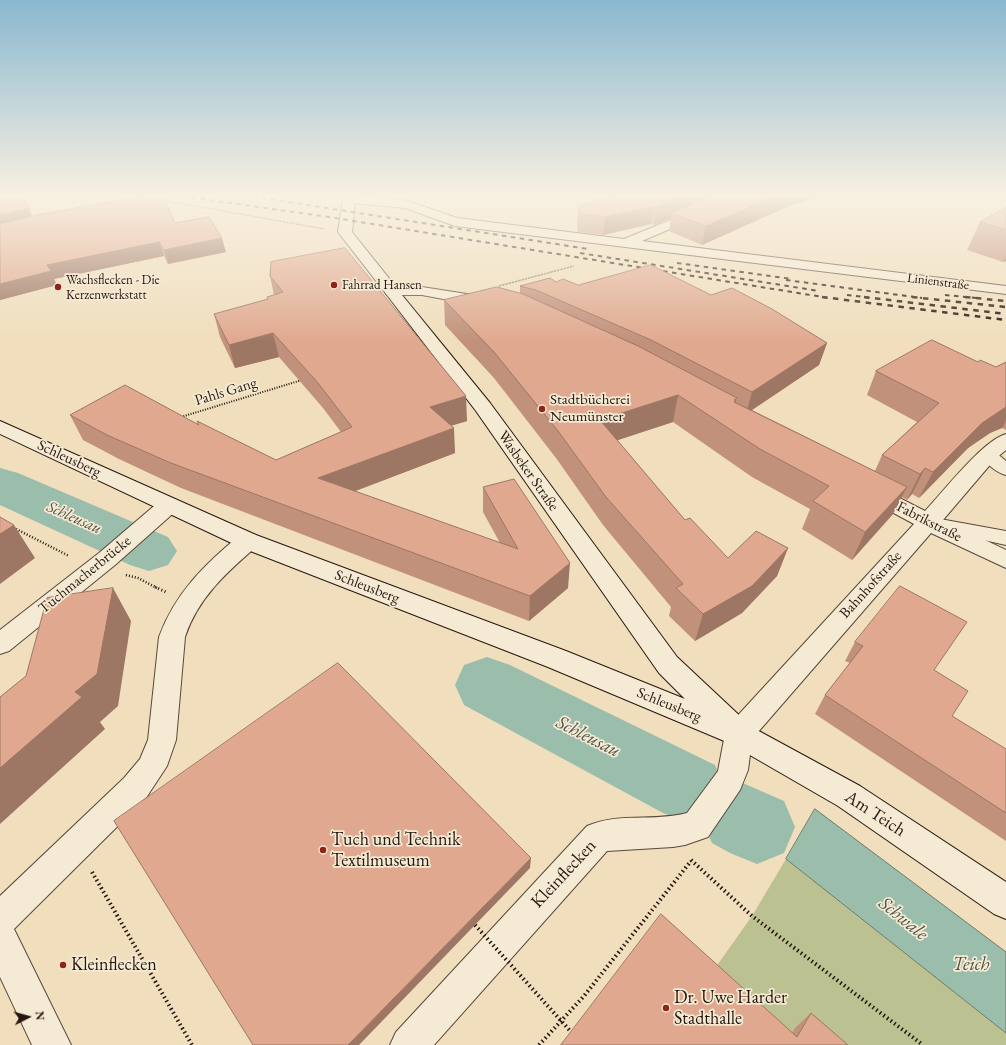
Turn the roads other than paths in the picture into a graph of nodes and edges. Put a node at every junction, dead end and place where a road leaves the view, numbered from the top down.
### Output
1 (354, 244) edge
2 (624, 244) edge
3 (1006, 290) edge
4 (392, 292) junction
5 (500, 307) edge
6 (0, 427) edge
7 (1006, 440) edge
8 (988, 455) junction
9 (1006, 470) edge
10 (858, 484) edge
11 (170, 505) junction
12 (928, 522) junction
13 (1006, 538) edge
14 (248, 541) junction
15 (1006, 560) edge
16 (0, 644) edge
17 (739, 734) junction
18 (1006, 902) edge
19 (0, 919) edge
20 (0, 939) edge
21 (52, 1045) edge
22 (409, 1045) edge

1 - 4 street, Wasbeker Straße
2 - 3 street, Linienstraße
4 - 5 street
4 - 17 street, Wasbeker Straße
6 - 11 street, Schleusberg
7 - 8 street, Bahnhofstraße
8 - 9 lane
8 - 12 street, Bahnhofstraße
10 - 12 street, Fabrikstraße
11 - 14 street, Schleusberg
11 - 16 street, Tuchmacherbrücke
12 - 13 lane
12 - 15 street, Fabrikstraße
12 - 17 street, Bahnhofstraße
14 - 17 street, Schleusberg
14 - 19 street
17 - 18 street, Am Teich
17 - 22 street, Kleinflecken
20 - 21 street

